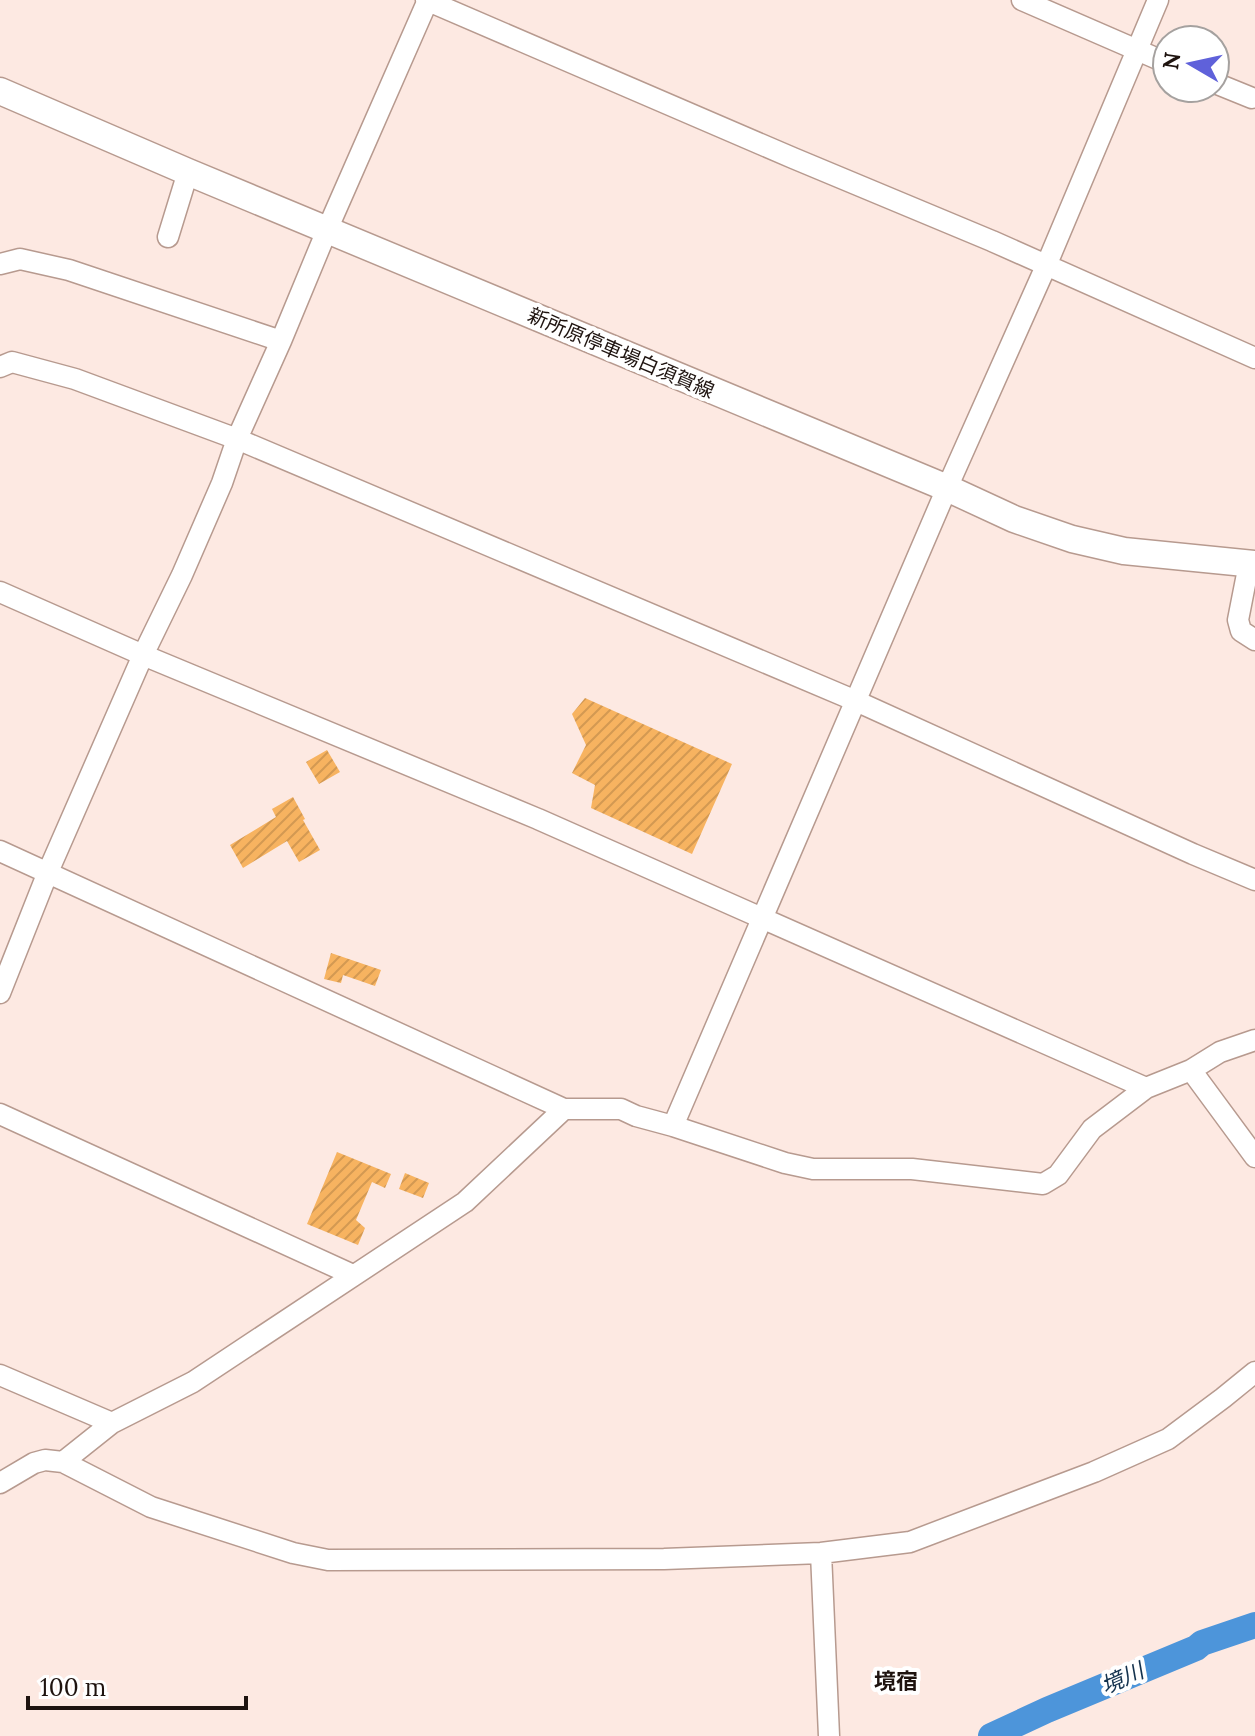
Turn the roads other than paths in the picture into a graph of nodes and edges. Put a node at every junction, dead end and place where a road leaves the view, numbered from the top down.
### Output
1 (427, 0) edge
2 (1022, 0) edge
3 (1158, 0) edge
4 (1136, 50) junction
5 (1151, 56) edge
6 (1231, 89) edge
7 (0, 91) edge
8 (1252, 98) dead end
9 (188, 172) junction
10 (327, 230) junction
11 (168, 237) dead end
12 (0, 264) edge
13 (1046, 266) junction
14 (281, 341) junction
15 (1255, 358) edge
16 (0, 367) edge
17 (237, 439) junction
18 (947, 488) junction
19 (1252, 564) edge
20 (0, 592) edge
21 (1255, 640) edge
22 (143, 655) junction
23 (856, 701) junction
24 (0, 851) edge
25 (48, 872) junction
26 (1255, 880) edge
27 (763, 919) junction
28 (0, 993) edge
29 (1255, 1040) edge
30 (1191, 1070) junction
31 (1146, 1088) junction
32 (564, 1109) junction
33 (0, 1114) edge
34 (673, 1126) junction
35 (1255, 1157) edge
36 (353, 1275) junction
37 (1255, 1372) edge
38 (0, 1375) edge
39 (112, 1423) junction
40 (63, 1462) junction
41 (0, 1483) edge
42 (821, 1553) junction
43 (829, 1736) edge

1 - 10 street
1 - 13 street
2 - 4 street
3 - 4 street
4 - 5 street
4 - 13 street
6 - 8 street
7 - 9 main road, 新所原停車場白須賀線
9 - 10 main road, 新所原停車場白須賀線
9 - 11 street
10 - 14 street
10 - 18 main road, 新所原停車場白須賀線
12 - 14 street
13 - 15 street
13 - 18 street
14 - 17 street
16 - 17 street
17 - 22 street
17 - 23 street
18 - 19 main road, 新所原停車場白須賀線
18 - 23 street
19 - 21 street
20 - 22 street
22 - 25 street
22 - 27 street
23 - 26 street
23 - 27 street
24 - 25 street
25 - 28 street
25 - 32 street
27 - 31 street
27 - 34 street
29 - 30 street
30 - 31 street
30 - 35 street
31 - 34 street
32 - 34 street
32 - 36 street
33 - 36 street
36 - 39 street
37 - 42 street
38 - 39 street
39 - 40 street
40 - 41 street
40 - 42 street
42 - 43 street

